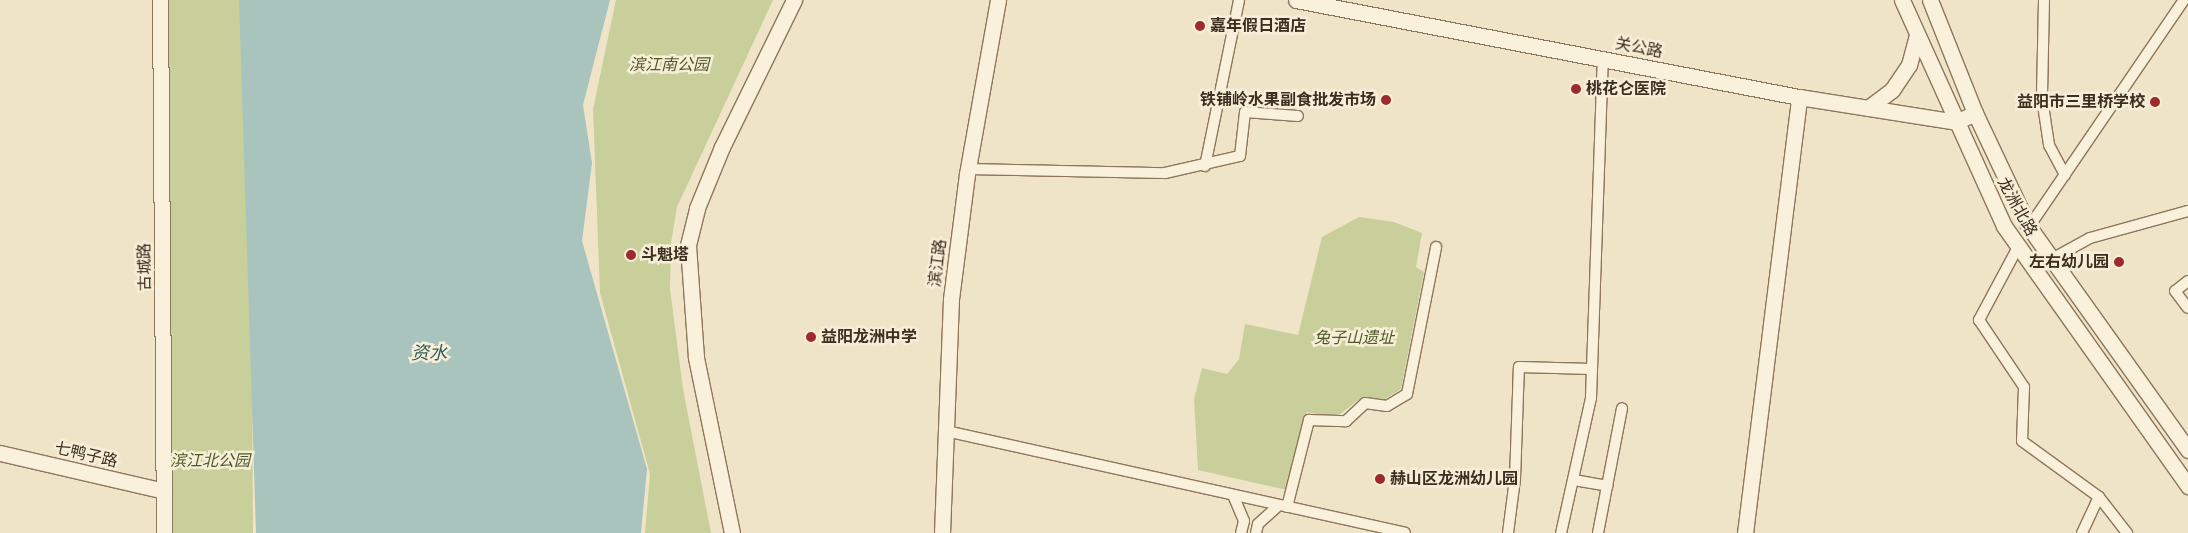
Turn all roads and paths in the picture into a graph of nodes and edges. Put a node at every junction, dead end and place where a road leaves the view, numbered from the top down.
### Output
1 (160, 0) edge
2 (794, 0) edge
3 (998, 0) edge
4 (1239, 0) edge
5 (1296, 0) edge
6 (1902, 0) edge
7 (1930, 0) edge
8 (2044, 0) edge
9 (2184, 0) edge
10 (1917, 36) junction
11 (1603, 59) junction
12 (1799, 97) junction
13 (1868, 108) junction
14 (1975, 113) junction
15 (1298, 116) dead end
16 (1956, 122) junction
17 (1205, 166) junction
18 (968, 169) junction
19 (2065, 175) junction
20 (2188, 211) edge
21 (2029, 227) junction
22 (1436, 247) dead end
23 (2018, 247) junction
24 (2052, 259) junction
25 (2188, 281) edge
26 (2188, 308) edge
27 (1592, 369) junction
28 (1622, 408) dead end
29 (946, 431) junction
30 (2188, 450) edge
31 (0, 453) edge
32 (1574, 480) junction
33 (1607, 486) junction
34 (2188, 486) edge
35 (164, 491) junction
36 (1233, 495) junction
37 (2099, 497) junction
38 (1283, 506) junction
39 (164, 533) edge
40 (732, 533) edge
41 (942, 533) edge
42 (1241, 533) edge
43 (1256, 533) edge
44 (1405, 533) edge
45 (1508, 533) edge
46 (1561, 533) edge
47 (1598, 533) edge
48 (1745, 533) edge
49 (2082, 533) edge
50 (2126, 533) edge

1 - 35 main road, 古城路
2 - 40 main road
3 - 18 main road, 滨江路
4 - 17 street
5 - 11 main road, 关公路
6 - 10 main road, 龙洲北路
7 - 14 main road, 龙洲北路
8 - 19 street
9 - 19 street
10 - 13 main road
10 - 16 main road, 龙洲北路
11 - 12 main road, 关公路
11 - 27 street
12 - 13 main road, 关公路
12 - 48 main road
13 - 16 main road, 关公路
14 - 16 main road
14 - 21 main road, 龙洲北路
15 - 17 street
16 - 23 main road, 龙洲北路
17 - 18 street
18 - 29 main road, 滨江路
19 - 21 street
20 - 24 street
21 - 24 main road, 龙洲北路
22 - 38 street
23 - 34 main road, 龙洲北路
23 - 37 street
24 - 30 main road, 龙洲北路
25 - 26 street
27 - 32 street
27 - 45 street
28 - 33 street
29 - 36 street
29 - 41 main road, 滨江路
31 - 35 main road, 七鸭子路
32 - 33 street
32 - 46 street
33 - 47 street
35 - 39 main road, 古城路
36 - 38 street
36 - 42 street
37 - 49 street
37 - 50 street
38 - 43 street
38 - 44 street

